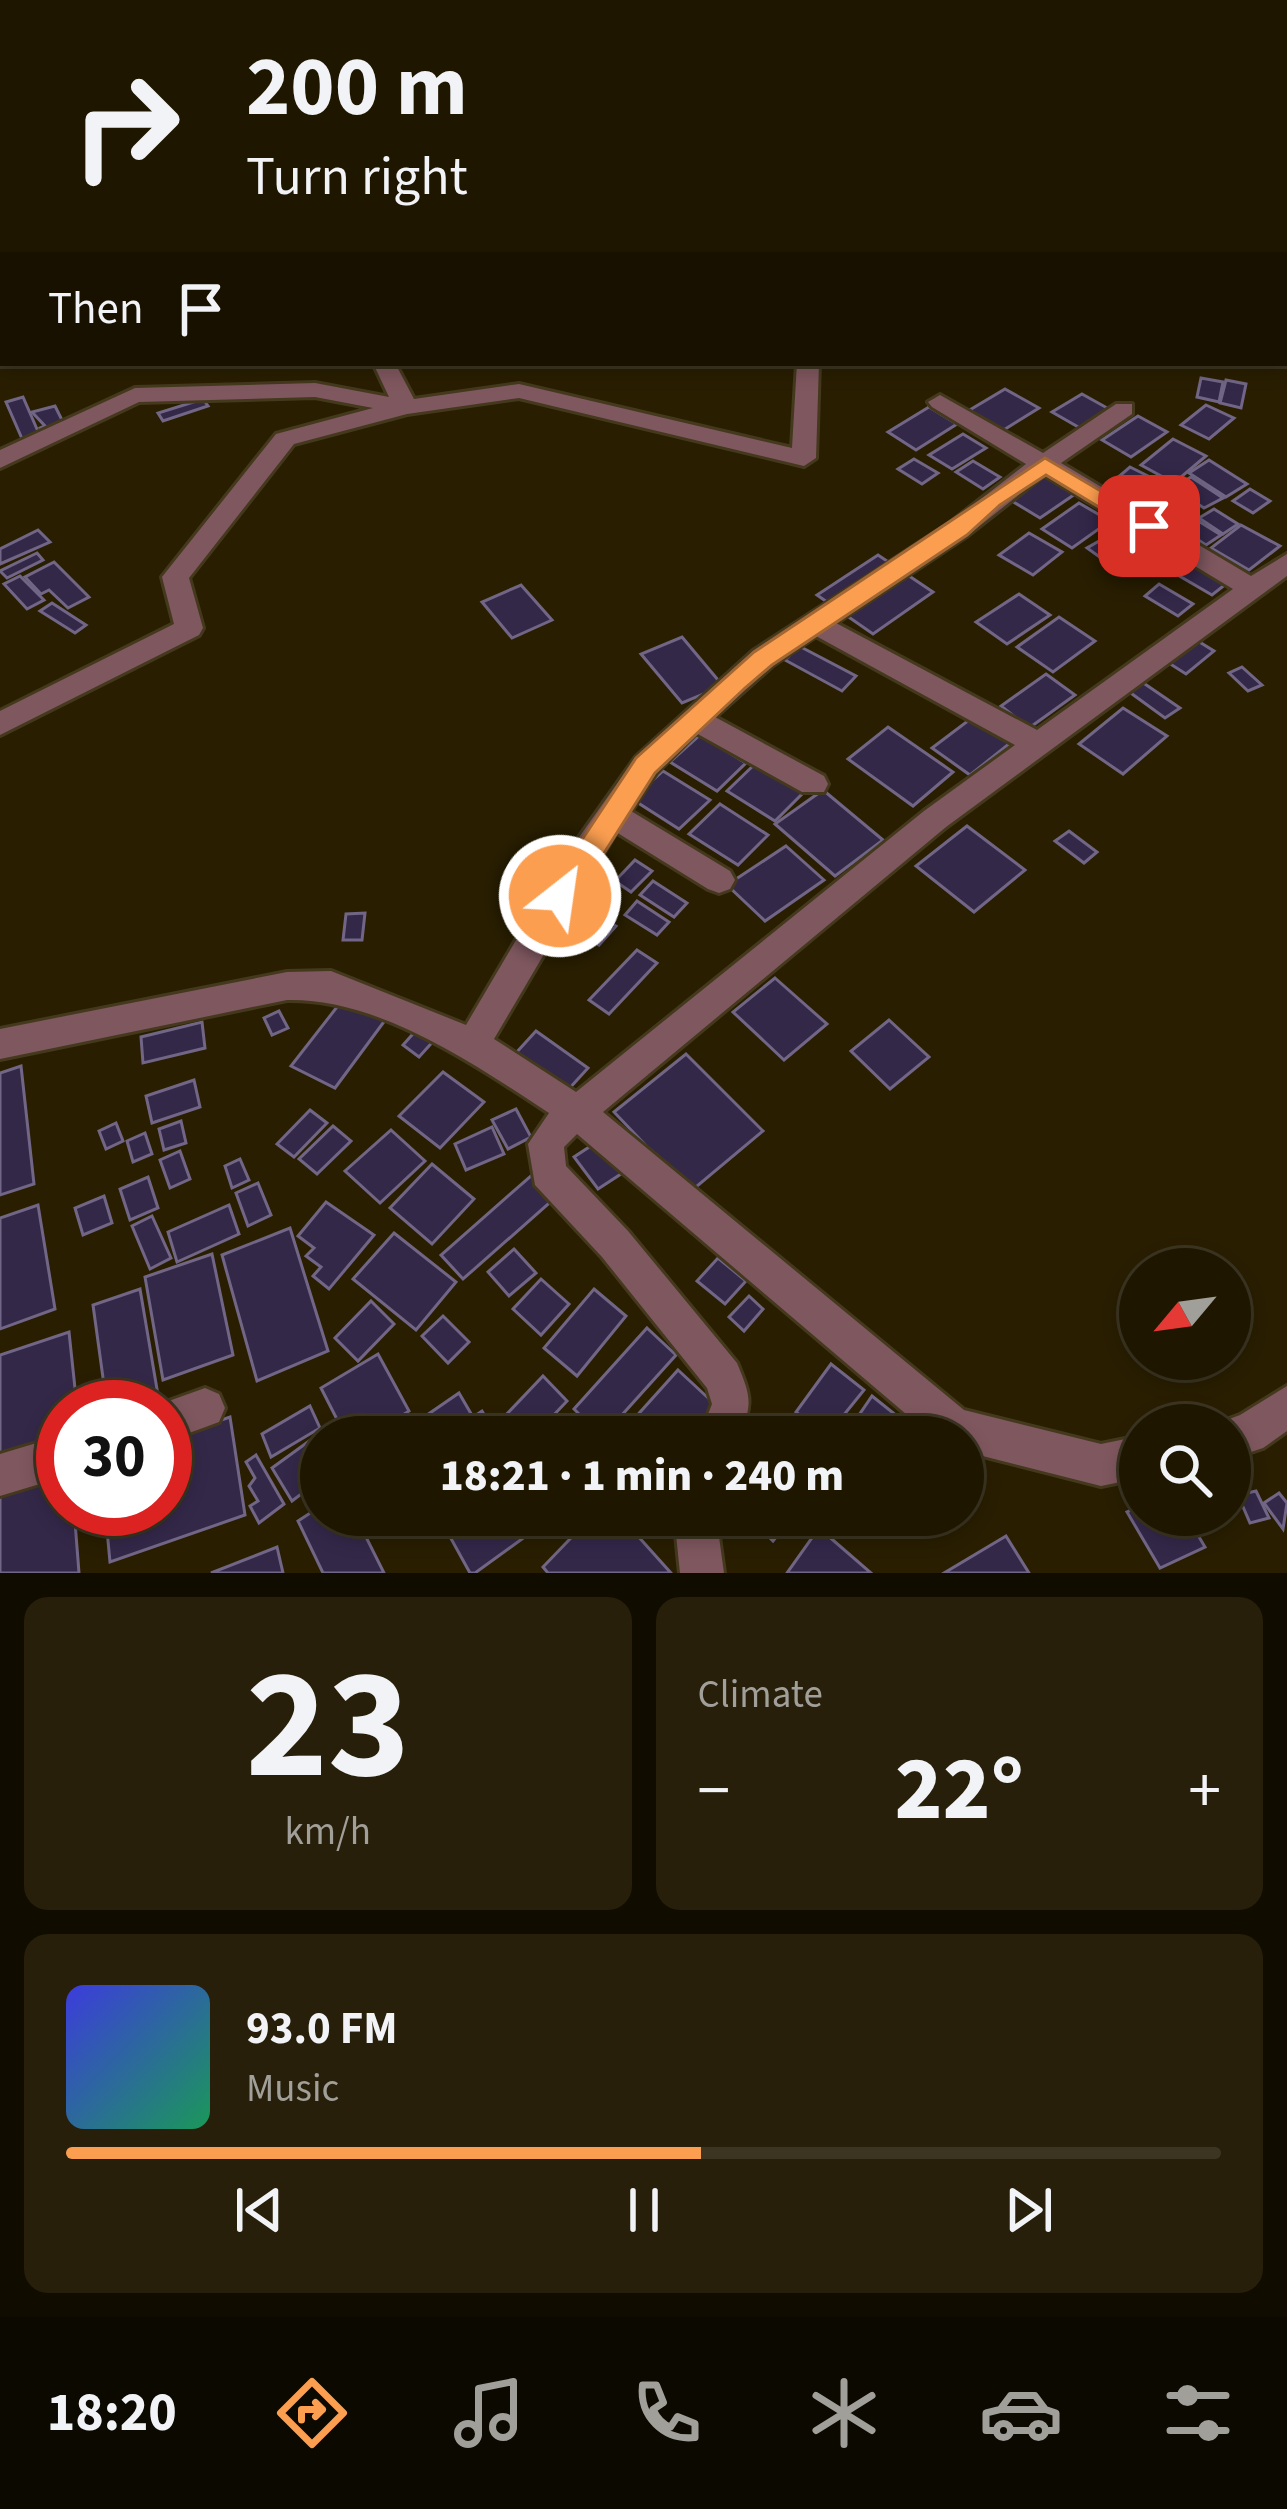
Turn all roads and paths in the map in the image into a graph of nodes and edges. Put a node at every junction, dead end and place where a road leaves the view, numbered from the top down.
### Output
1 (210, 366) edge
2 (386, 366) edge
3 (808, 366) edge
4 (215, 392) junction
5 (940, 402) dead end
6 (406, 407) junction
7 (1124, 409) dead end
8 (0, 460) edge
9 (1045, 465) junction
10 (1287, 563) edge
11 (1252, 588) junction
12 (816, 624) junction
13 (696, 720) junction
14 (0, 724) edge
15 (1038, 744) junction
16 (813, 784) dead end
17 (611, 814) junction
18 (718, 880) dead end
19 (0, 1044) edge
20 (473, 1044) junction
21 (576, 1111) junction
22 (1287, 1406) edge
23 (205, 1408) dead end
24 (192, 1413) edge
25 (727, 1416) edge
26 (1251, 1433) edge
27 (1119, 1461) edge
28 (36, 1464) edge
29 (0, 1475) edge
30 (698, 1536) edge
31 (703, 1573) edge

1 - 4 street
2 - 6 street
3 - 6 street
4 - 6 street
4 - 8 street
5 - 9 street
6 - 14 street
7 - 9 street
9 - 11 street
9 - 12 street
10 - 11 street
11 - 15 street
12 - 13 street
12 - 15 street
13 - 16 street
13 - 17 street
15 - 21 street
17 - 18 street
17 - 20 street
19 - 20 street
20 - 21 street
21 - 25 street
21 - 27 street
22 - 26 street
23 - 24 street
28 - 29 street
30 - 31 street

